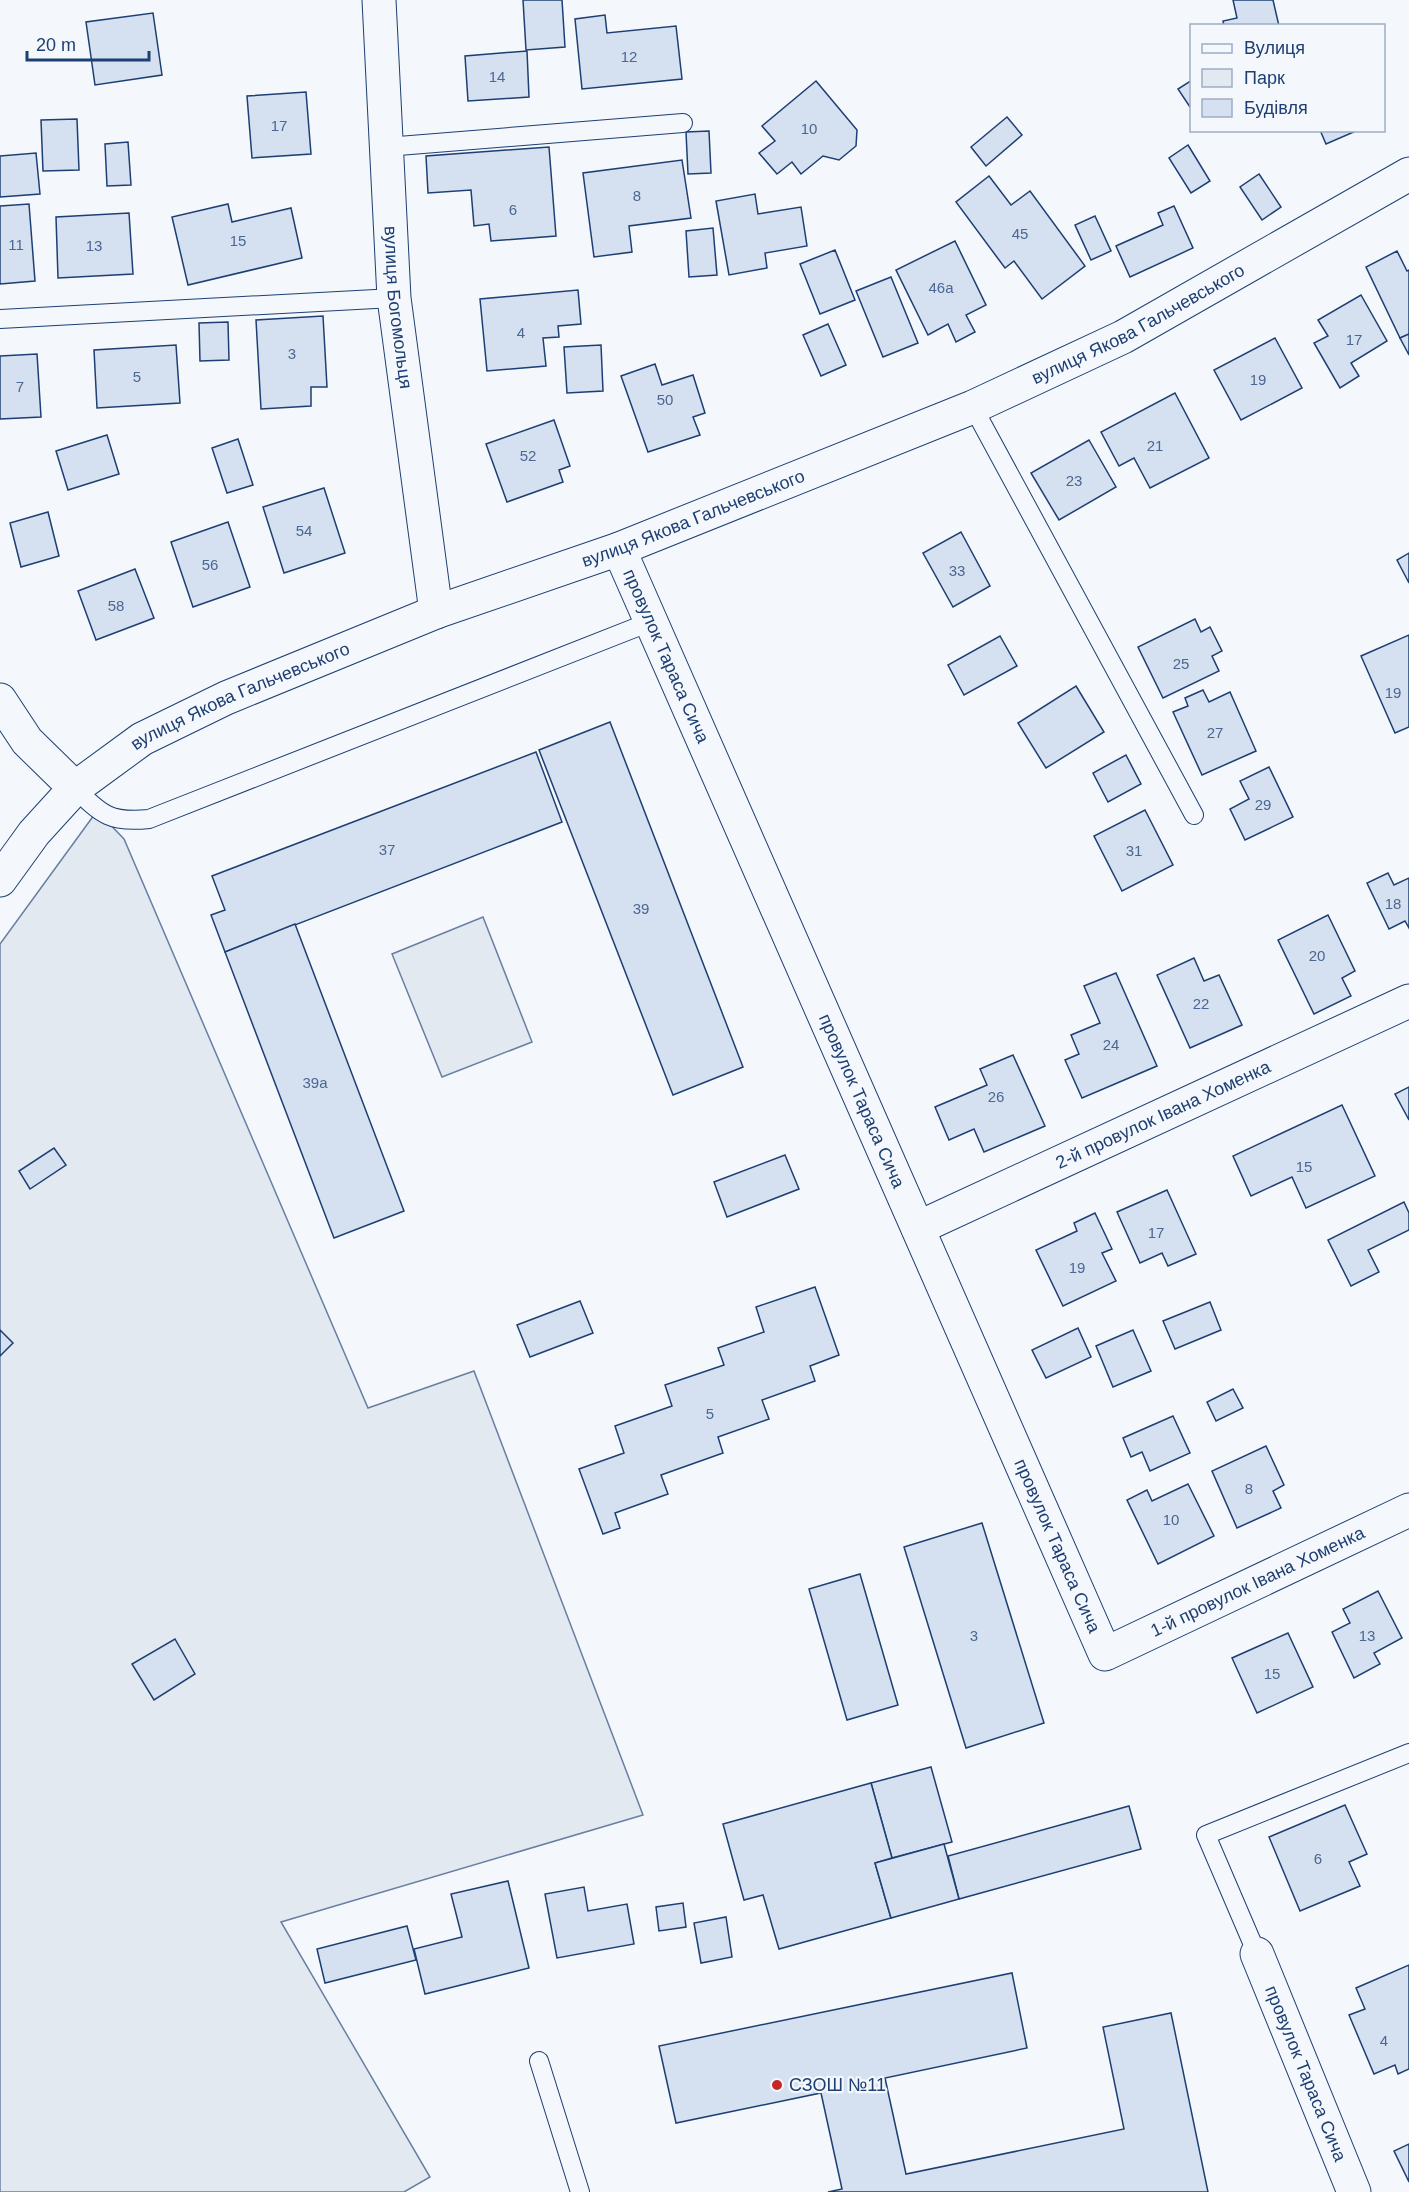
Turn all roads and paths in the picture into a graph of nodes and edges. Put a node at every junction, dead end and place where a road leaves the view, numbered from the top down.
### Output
1 (379, 0) edge
2 (682, 123) dead end
3 (386, 147) junction
4 (1409, 174) edge
5 (394, 298) junction
6 (0, 319) edge
7 (973, 407) junction
8 (619, 549) junction
9 (436, 612) junction
10 (650, 622) junction
11 (0, 700) edge
12 (75, 788) junction
13 (1194, 814) dead end
14 (4, 866) edge
15 (1409, 1001) edge
16 (918, 1228) junction
17 (1409, 1510) edge
18 (1105, 1654) joint
19 (1409, 1753) edge
20 (1257, 1954) joint
21 (539, 2061) dead end
22 (580, 2192) edge
23 (1354, 2192) edge

1 - 3 street, вулиця Богомольця
2 - 3 lane
3 - 5 street, вулиця Богомольця
4 - 7 street, вулиця Якова Гальчевського
5 - 6 lane
5 - 9 street, вулиця Богомольця
7 - 8 street, вулиця Якова Гальчевського
7 - 13 lane
8 - 9 street, вулиця Якова Гальчевського
8 - 10 street, провулок Тараса Сича
9 - 12 street, вулиця Якова Гальчевського
10 - 12 lane
10 - 16 street, провулок Тараса Сича
11 - 12 street
12 - 14 street, вулиця Якова Гальчевського
15 - 16 street, 2-й провулок Івана Хоменка
16 - 18 street, провулок Тараса Сича
17 - 18 street, 1-й провулок Івана Хоменка
19 - 20 lane
20 - 23 street, провулок Тараса Сича
21 - 22 lane

